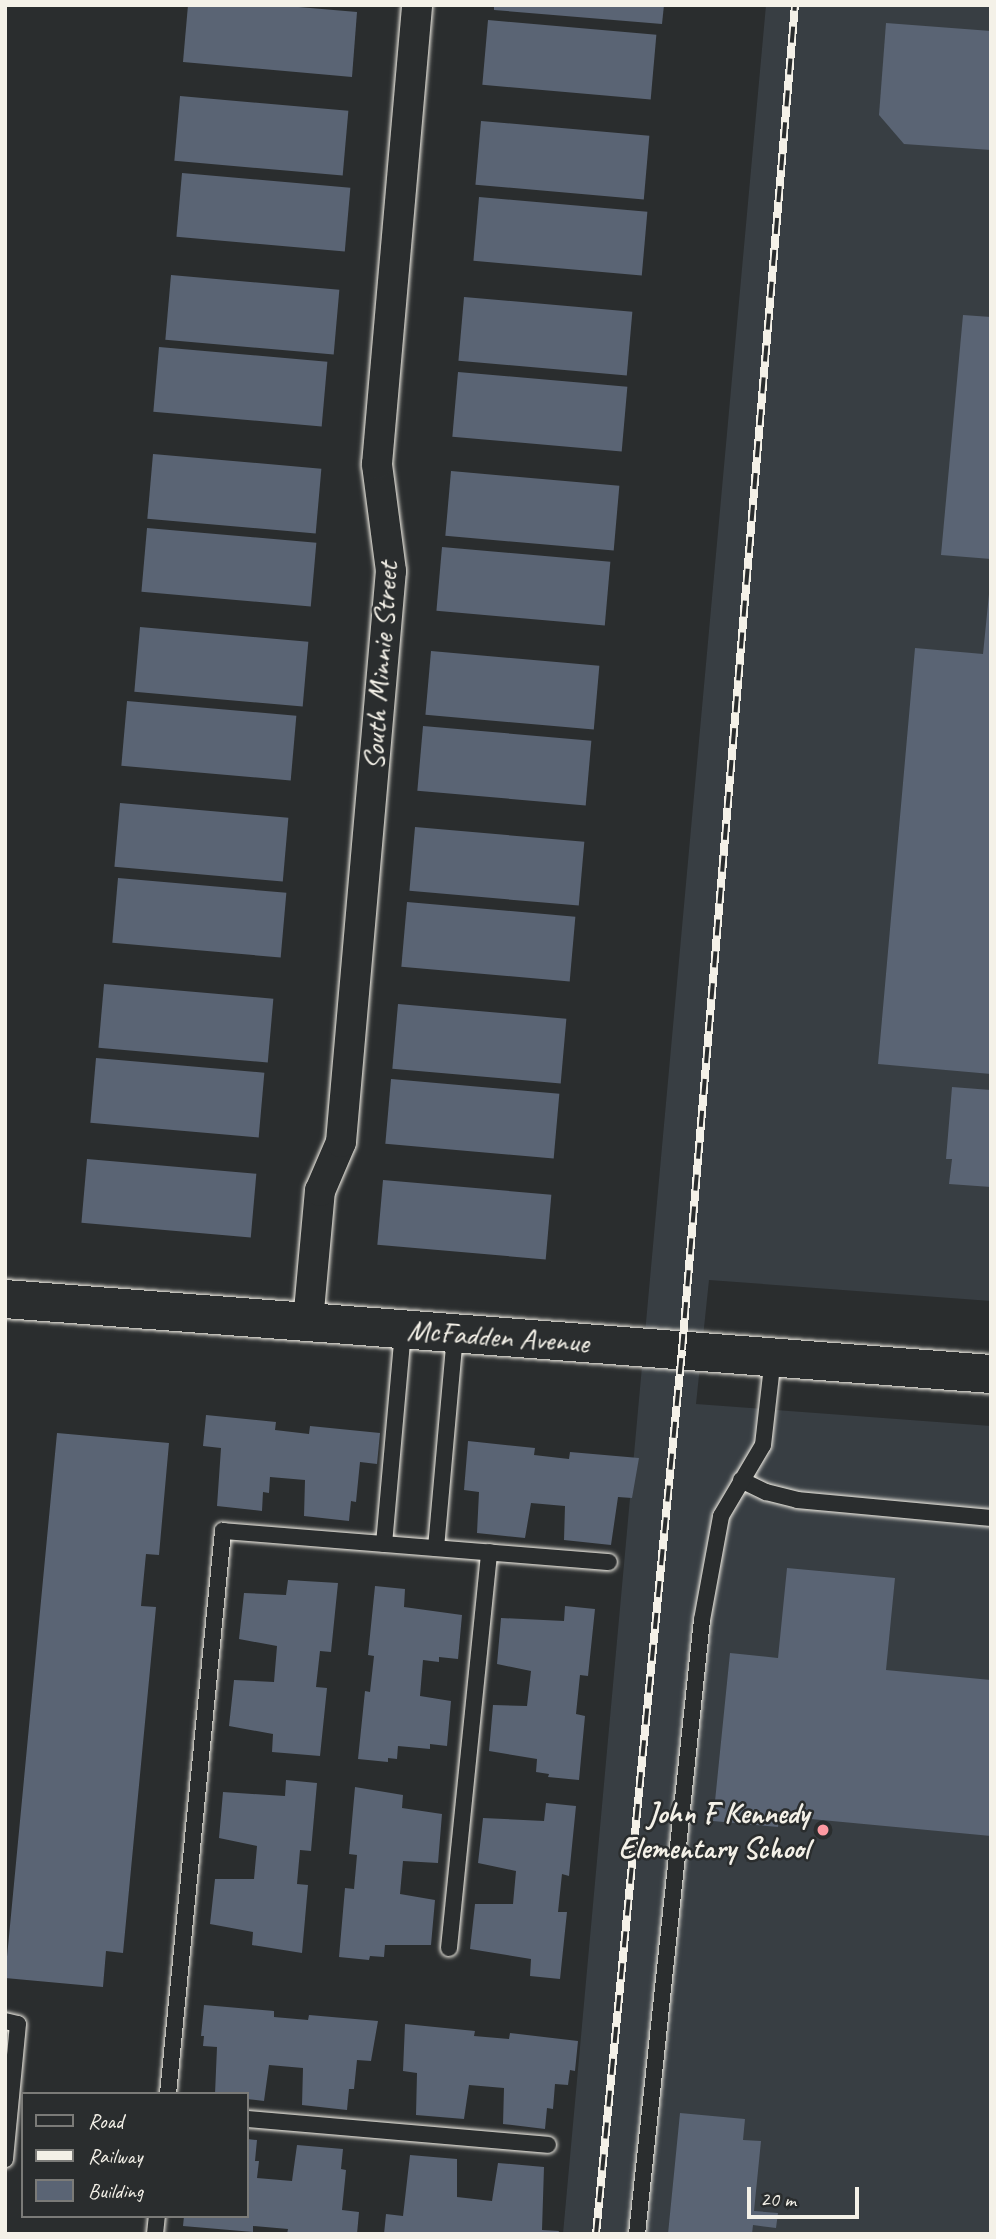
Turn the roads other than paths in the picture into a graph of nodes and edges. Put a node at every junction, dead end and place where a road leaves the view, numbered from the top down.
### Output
1 (418, 5) edge
2 (5, 1299) edge
3 (308, 1322) junction
4 (403, 1329) junction
5 (455, 1333) junction
6 (773, 1357) junction
7 (991, 1374) edge
8 (741, 1480) junction
9 (991, 1518) edge
10 (384, 1544) junction
11 (436, 1548) junction
12 (489, 1552) junction
13 (609, 1562) dead end
14 (449, 1948) dead end
15 (5, 2021) edge
16 (169, 2092) edge
17 (248, 2119) edge
18 (548, 2145) dead end
19 (5, 2159) edge
20 (637, 2234) edge

1 - 3 street, South Minnie Street
2 - 3 street, McFadden Avenue
3 - 4 street, McFadden Avenue
4 - 5 street, McFadden Avenue
4 - 10 lane
5 - 6 street, McFadden Avenue
5 - 11 lane
6 - 7 street, McFadden Avenue
6 - 8 lane
8 - 9 lane
8 - 20 lane
10 - 11 lane
10 - 16 lane
11 - 12 lane
12 - 13 lane
12 - 14 lane
15 - 19 lane
17 - 18 lane

